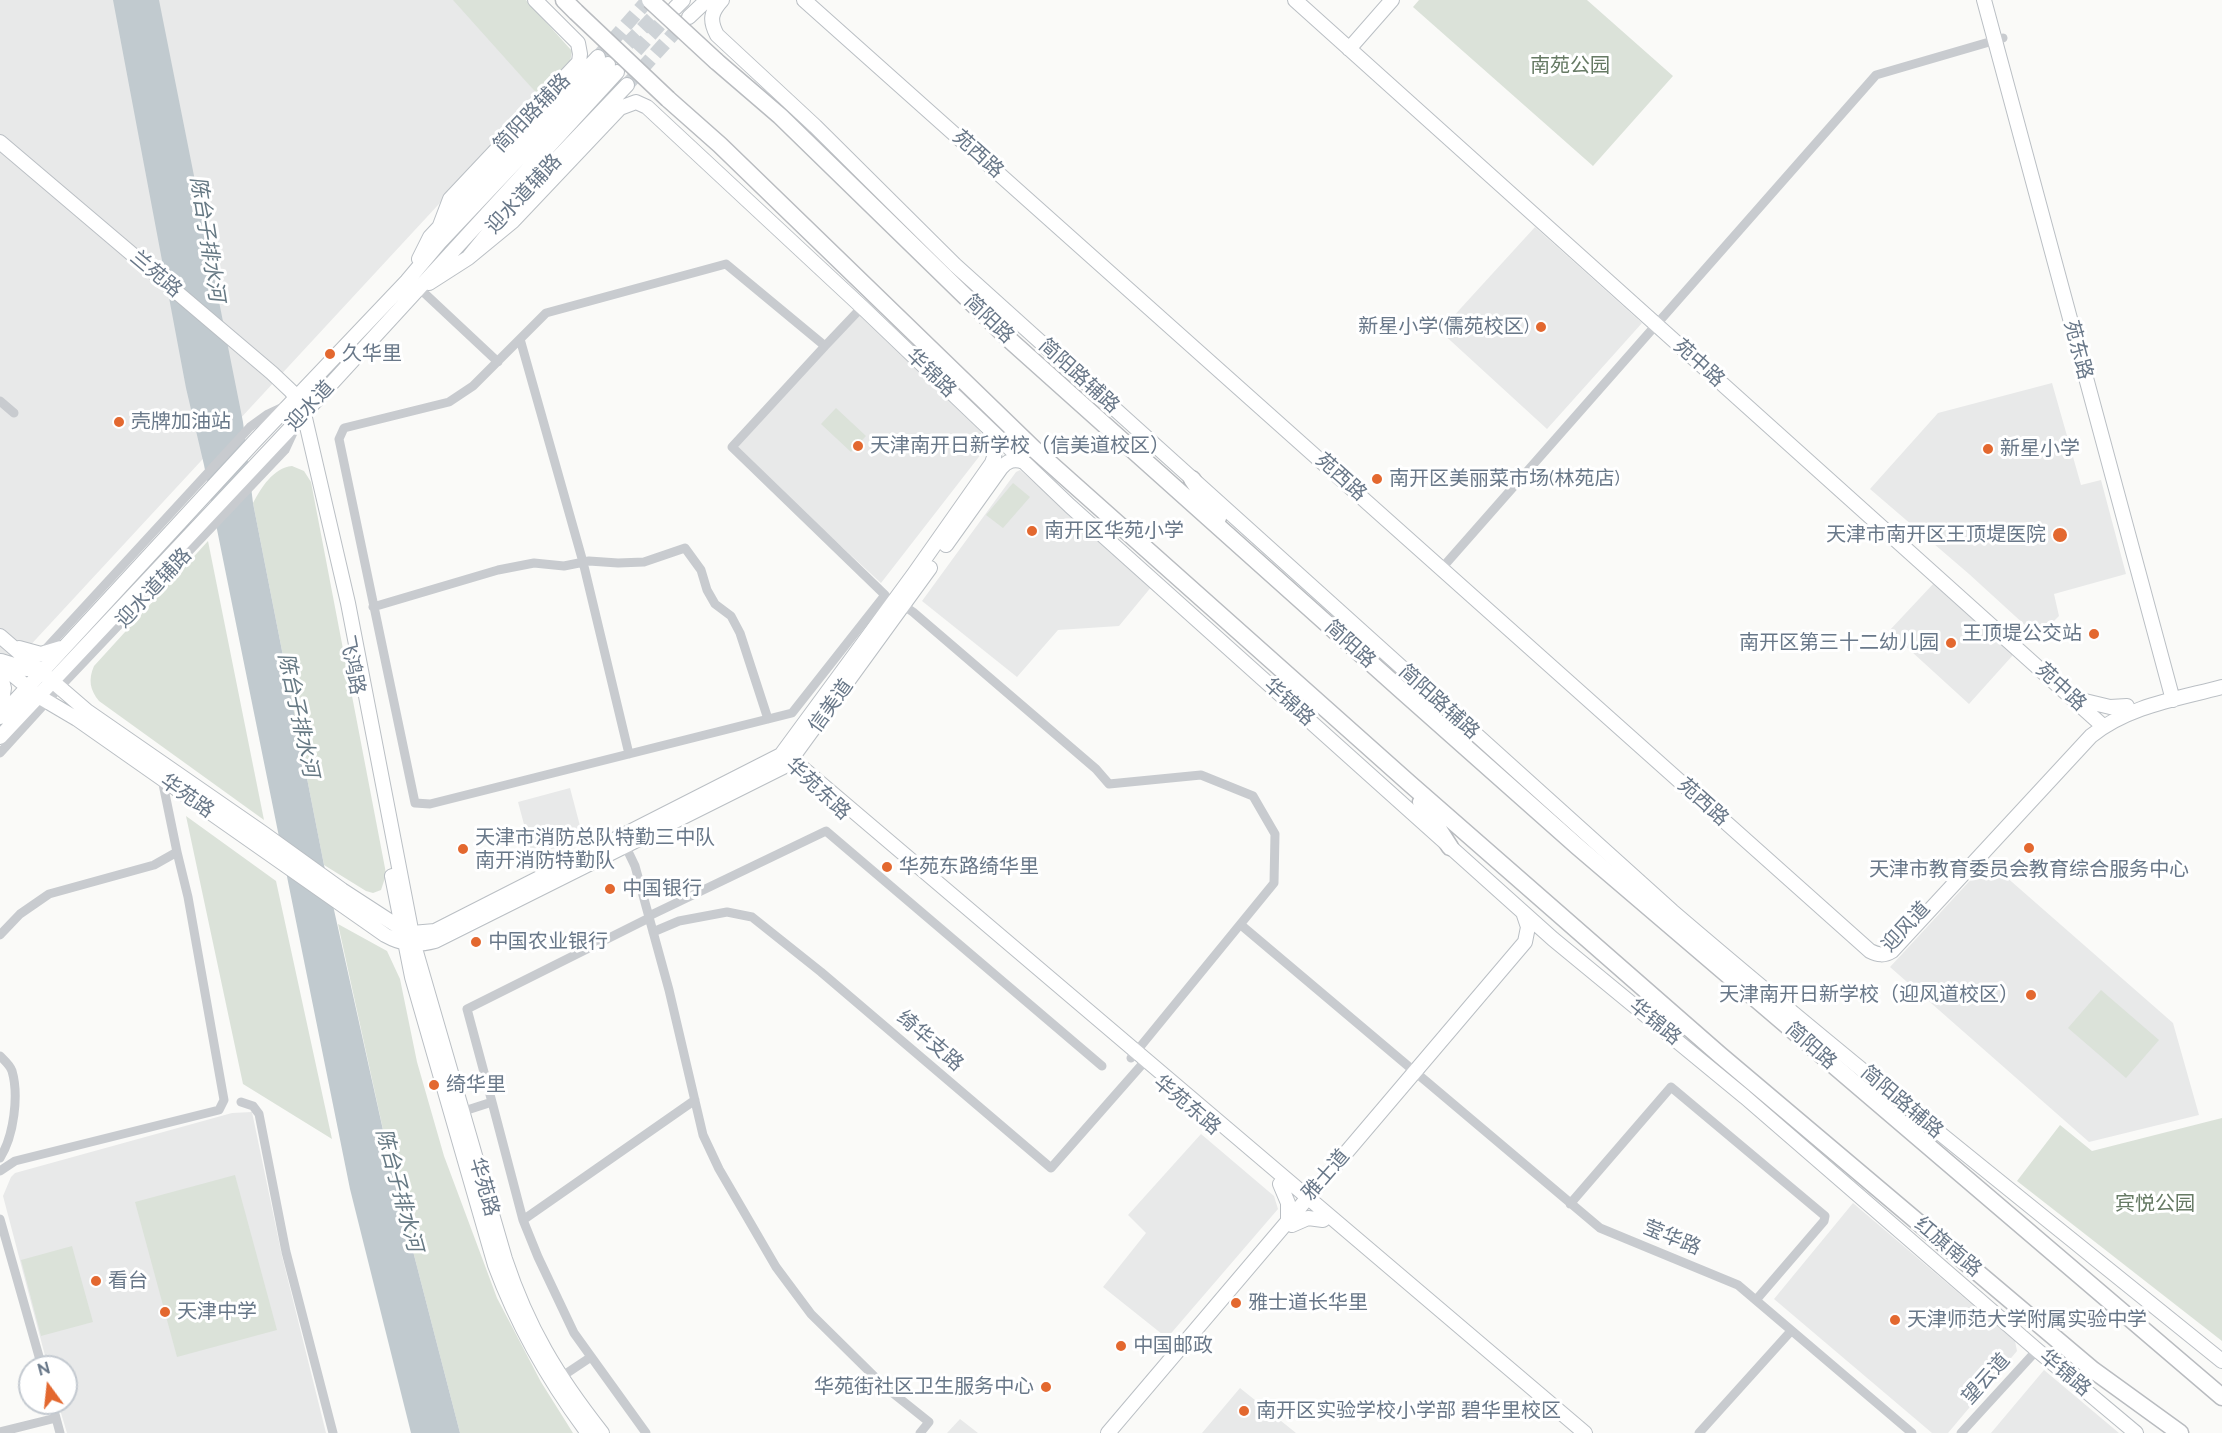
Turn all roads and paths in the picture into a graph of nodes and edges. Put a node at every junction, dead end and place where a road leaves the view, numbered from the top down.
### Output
1 (535, 0) edge
2 (650, 0) edge
3 (707, 0) edge
4 (722, 0) edge
5 (804, 0) edge
6 (1295, 0) edge
7 (1303, 0) edge
8 (1392, 0) edge
9 (1984, 0) edge
10 (1993, 0) edge
11 (570, 6) edge
12 (689, 17) tunnel mouth
13 (1999, 39) junction
14 (1351, 47) junction
15 (608, 64) joint
16 (627, 85) tunnel mouth
17 (0, 142) edge
18 (0, 148) edge
19 (439, 228) junction
20 (468, 258) junction
21 (162, 282) junction
22 (414, 288) junction
23 (862, 307) junction
24 (1660, 323) junction
25 (520, 339) junction
26 (825, 346) junction
27 (498, 362) junction
28 (294, 400) junction
29 (0, 401) edge
30 (14, 413) dead end
31 (302, 415) junction
32 (989, 429) junction
33 (1024, 462) junction
34 (1192, 479) junction
35 (200, 492) junction
36 (1070, 506) junction
37 (211, 520) junction
38 (1232, 539) junction
39 (1152, 555) junction
40 (583, 562) junction
41 (1442, 568) junction
42 (904, 606) junction
43 (373, 607) junction
44 (4, 639) edge
45 (74, 647) junction
46 (0, 662) edge
47 (0, 673) edge
48 (35, 678) junction
49 (2222, 679) edge
50 (2222, 687) edge
51 (2176, 694) junction
52 (2, 698) edge
53 (2085, 701) junction
54 (2127, 706) junction
55 (768, 719) junction
56 (3, 720) edge
57 (2103, 721) junction
58 (0, 737) edge
59 (0, 753) edge
60 (629, 754) junction
61 (787, 760) junction
62 (165, 773) junction
63 (769, 774) junction
64 (798, 775) junction
65 (1409, 783) junction
66 (623, 842) junction
67 (1450, 847) junction
68 (1578, 847) junction
69 (177, 852) junction
70 (1672, 911) junction
71 (1523, 912) junction
72 (649, 917) junction
73 (1241, 925) junction
74 (653, 932) junction
75 (0, 935) edge
76 (408, 938) junction
77 (1553, 939) junction
78 (435, 941) junction
79 (1877, 954) joint
80 (420, 964) junction
81 (0, 1056) edge
82 (1139, 1059) junction
83 (1102, 1066) dead end
84 (1417, 1073) junction
85 (695, 1100) junction
86 (241, 1102) dead end
87 (492, 1102) junction
88 (458, 1113) junction
89 (8, 1144) junction
90 (0, 1158) edge
91 (23, 1159) junction
92 (0, 1171) edge
93 (1280, 1184) junction
94 (1570, 1204) junction
95 (1307, 1205) junction
96 (0, 1219) edge
97 (1327, 1219) junction
98 (523, 1220) junction
99 (1290, 1222) junction
100 (1756, 1300) junction
101 (1791, 1331) junction
102 (2037, 1350) junction
103 (39, 1355) edge
104 (591, 1357) junction
105 (2222, 1361) edge
106 (557, 1380) junction
107 (2222, 1397) edge
108 (55, 1415) edge
109 (56, 1418) junction
110 (0, 1432) edge
111 (60, 1433) edge
112 (333, 1433) edge
113 (588, 1433) edge
114 (602, 1433) edge
115 (646, 1433) edge
116 (920, 1433) edge
117 (1108, 1433) edge
118 (1114, 1433) edge
119 (1574, 1433) edge
120 (1585, 1433) edge
121 (1699, 1433) edge
122 (1912, 1433) edge
123 (1961, 1433) edge
124 (2136, 1433) edge
125 (2180, 1433) edge

1 - 19 street, 简阳路辅路
2 - 38 highway, 简阳路, bridge
3 - 12 street
4 - 34 street, 简阳路辅路
5 - 41 street, 苑西路
6 - 14 street, 苑中路
7 - 14 street, 苑中路
8 - 14 street
9 - 13 street, 苑东路
10 - 13 street, 苑东路
11 - 39 highway, bridge
13 - 24 street
13 - 51 street, 苑东路
13 - 51 street, 苑东路
14 - 24 street, 苑中路
15 - 19 street, 迎水道辅路
15 - 22 street, 迎水道
16 - 20 street, 迎水道辅路
17 - 21 street, 兰苑路
18 - 21 street, 兰苑路
19 - 22 street, 迎水道辅路
20 - 22 street, 迎水道辅路
20 - 23 street, 华锦路
21 - 28 street, 兰苑路
22 - 27 street
22 - 28 street, 迎水道
22 - 31 street, 迎水道
23 - 26 street
23 - 32 street, 华锦路
24 - 41 street
24 - 53 street, 苑中路
24 - 57 street, 苑中路
25 - 26 street
25 - 27 street
25 - 40 street
26 - 55 street
27 - 43 street
28 - 31 street, 兰苑路
28 - 35 street, 迎水道
29 - 30 street
31 - 37 street, 迎水道
31 - 37 street, 迎水道辅路
31 - 76 street, 飞鸿路
32 - 33 street, 华锦路
32 - 61 street, 信美道
33 - 36 street, 华锦路
33 - 42 street, 信美道
34 - 38 highway
34 - 70 street, 简阳路辅路
35 - 45 street, 迎水道
35 - 48 street, 迎水道辅路
36 - 39 street
36 - 67 street, 华锦路
37 - 45 street, 迎水道
37 - 48 street, 迎水道辅路
38 - 68 highway, 简阳路
39 - 65 highway
40 - 43 street
40 - 55 street
40 - 60 street
41 - 79 street, 苑西路
42 - 61 street, 信美道
42 - 73 street
43 - 60 street
44 - 48 street
44 - 48 street
45 - 48 street, 迎水道
46 - 48 street
47 - 52 street
48 - 52 street, 迎水道辅路
48 - 56 street, 迎水道
48 - 59 street, 迎水道辅路
48 - 62 street, 华苑路
49 - 51 street, 迎风道
50 - 51 street, 迎风道
51 - 54 street, 迎风道
51 - 57 street, 迎风道
52 - 56 street
53 - 54 street
53 - 57 street, 苑中路
54 - 57 street, 迎风道
55 - 60 street
56 - 58 street, 迎水道
57 - 79 street, 迎风道
61 - 63 street, 信美道
61 - 64 street, 华苑东路
61 - 66 street, 信美道
61 - 82 street, 华苑东路
62 - 69 street
62 - 76 street, 华苑路
62 - 76 street, 华苑路
63 - 64 street
63 - 66 street, 信美道
64 - 82 street, 华苑东路
65 - 67 highway
65 - 125 highway, 红旗南路
66 - 72 street
66 - 76 street, 信美道
66 - 78 street, 信美道
67 - 71 street, 华锦路
68 - 70 street
68 - 107 highway, 简阳路
69 - 75 street
69 - 91 street
70 - 105 street, 简阳路辅路
71 - 77 street, 华锦路
71 - 84 street, 雅士道
72 - 74 street
72 - 83 street
72 - 87 street
73 - 82 street
73 - 84 street, 莹华路
74 - 82 street, 绮华支路
74 - 85 street
76 - 78 street, 信美道
76 - 80 street, 华苑路
76 - 88 street, 华苑路
77 - 84 street, 雅士道
77 - 102 street, 华锦路
78 - 80 street
80 - 88 street, 华苑路
81 - 89 street
82 - 93 street, 华苑东路
82 - 95 street, 华苑东路
84 - 94 street, 莹华路
84 - 95 street, 雅士道
85 - 98 street
85 - 116 street
86 - 112 street
87 - 88 street
87 - 98 street
88 - 106 street, 华苑路
89 - 90 street
89 - 91 street
91 - 92 street
93 - 95 street, 华苑东路
93 - 99 street
94 - 100 street, 莹华路
94 - 100 street
95 - 97 street, 华苑东路
95 - 99 street, 雅士道
96 - 103 street
97 - 99 street
97 - 119 street, 华苑东路
97 - 120 street, 华苑东路
98 - 104 street
99 - 117 street, 雅士道
99 - 118 street, 雅士道
100 - 101 street, 莹华路
101 - 121 street
101 - 122 street, 莹华路
102 - 123 street, 望云道
102 - 124 street, 华锦路
104 - 106 street
104 - 115 street
106 - 113 street, 华苑路
106 - 114 street, 华苑路
108 - 109 street
109 - 110 street
109 - 111 street

